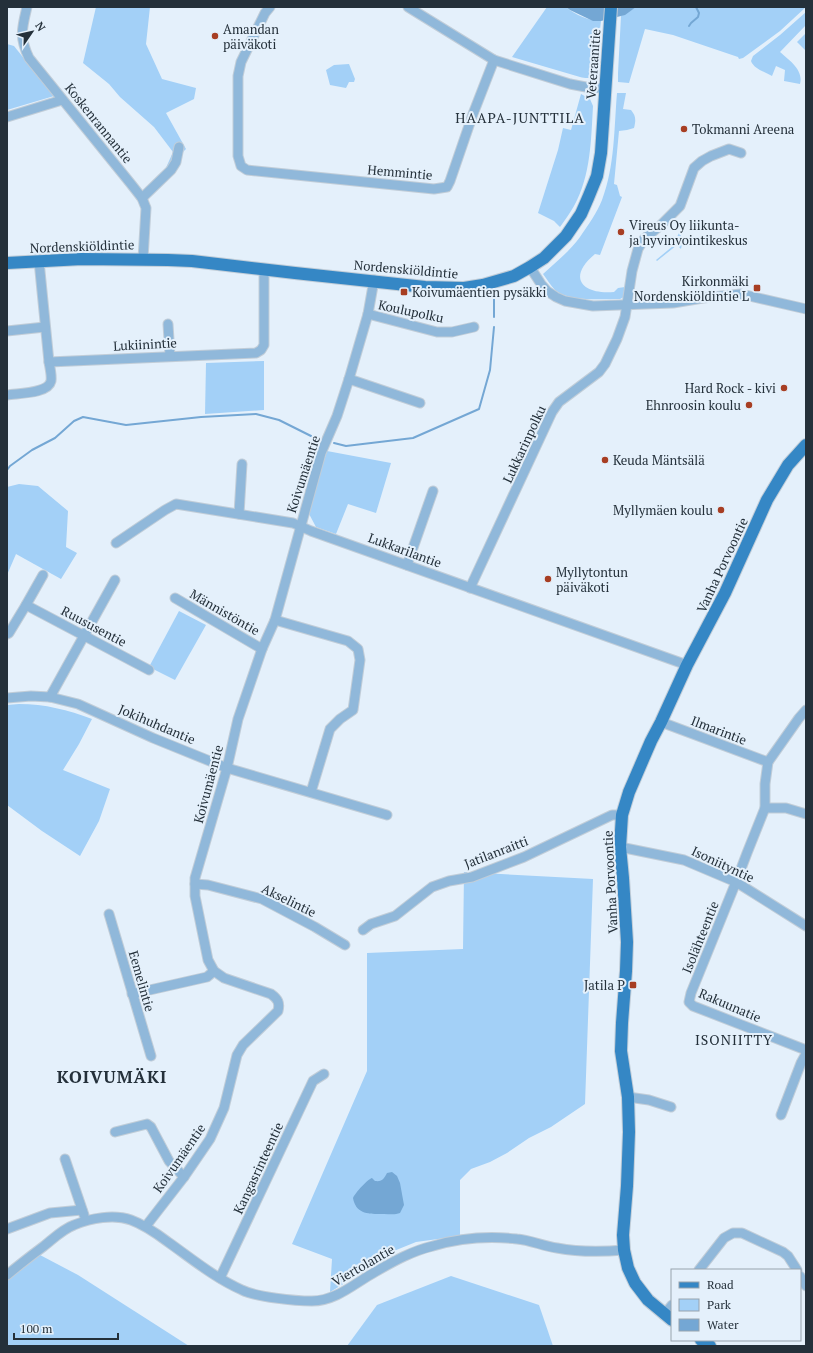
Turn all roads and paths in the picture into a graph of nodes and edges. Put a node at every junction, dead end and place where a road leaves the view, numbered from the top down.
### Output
1 (27, 7) edge
2 (270, 7) edge
3 (408, 7) edge
4 (611, 7) edge
5 (494, 60) junction
6 (605, 88) junction
7 (62, 100) junction
8 (7, 117) edge
9 (179, 147) dead end
10 (741, 153) dead end
11 (142, 198) junction
12 (143, 259) junction
13 (39, 261) junction
14 (7, 263) edge
15 (530, 267) junction
16 (264, 270) junction
17 (374, 280) junction
18 (628, 305) junction
19 (806, 309) edge
20 (368, 314) junction
21 (168, 324) dead end
22 (45, 327) junction
23 (474, 327) dead end
24 (7, 331) edge
25 (170, 356) junction
26 (49, 362) junction
27 (349, 379) junction
28 (7, 395) edge
29 (420, 403) dead end
30 (806, 445) edge
31 (242, 464) dead end
32 (434, 491) dead end
33 (239, 514) junction
34 (300, 525) junction
35 (116, 543) dead end
36 (407, 565) junction
37 (43, 575) dead end
38 (115, 580) dead end
39 (470, 588) junction
40 (174, 598) dead end
41 (26, 605) junction
42 (275, 620) junction
43 (7, 634) edge
44 (83, 635) junction
45 (262, 649) junction
46 (687, 665) junction
47 (149, 670) dead end
48 (50, 697) junction
49 (7, 698) edge
50 (806, 710) edge
51 (661, 722) junction
52 (768, 762) junction
53 (227, 768) junction
54 (311, 792) junction
55 (765, 808) junction
56 (387, 814) dead end
57 (806, 814) edge
58 (622, 815) junction
59 (620, 847) junction
60 (736, 882) junction
61 (195, 884) junction
62 (109, 914) dead end
63 (806, 926) edge
64 (363, 930) dead end
65 (345, 945) dead end
66 (214, 971) junction
67 (132, 994) junction
68 (689, 1002) joint
69 (806, 1050) edge
70 (806, 1054) edge
71 (151, 1056) dead end
72 (324, 1074) dead end
73 (628, 1097) junction
74 (671, 1107) dead end
75 (781, 1115) dead end
76 (115, 1132) dead end
77 (65, 1159) dead end
78 (184, 1177) junction
79 (82, 1210) junction
80 (86, 1220) junction
81 (146, 1226) junction
82 (7, 1229) edge
83 (624, 1250) junction
84 (700, 1269) edge
85 (796, 1269) edge
86 (7, 1275) edge
87 (220, 1278) junction
88 (668, 1317) edge

1 - 7 street, Koskenrannantie
2 - 5 street, Hemmintie
3 - 5 street
4 - 6 main road, Veteraanitie
5 - 6 street
6 - 15 main road, Veteraanitie
7 - 8 street
7 - 11 street, Koskenrannantie
9 - 11 street
10 - 18 street, Lukkarinpolku
11 - 12 street, Koskenrannantie
12 - 13 main road, Nordenskiöldintie
12 - 16 main road, Nordenskiöldintie
13 - 14 main road, Nordenskiöldintie
13 - 22 street
15 - 17 main road, Nordenskiöldintie
15 - 18 street
16 - 17 main road, Nordenskiöldintie
16 - 25 street, Lukiinintie
17 - 20 street, Koivumäentie
18 - 19 street
18 - 39 street, Lukkarinpolku
20 - 23 street, Koulupolku
20 - 27 street, Koivumäentie
21 - 25 street
22 - 24 street
22 - 26 street
25 - 26 street, Lukiinintie
26 - 28 street
27 - 29 street
27 - 34 street, Koivumäentie
30 - 46 main road, Vanha Porvoontie
31 - 33 street
32 - 36 street
33 - 34 street, Lukkarilantie
33 - 35 street, Lukkarilantie
34 - 36 street, Lukkarilantie
34 - 42 street, Koivumäentie
36 - 39 street, Lukkarilantie
37 - 41 street
38 - 44 street
39 - 46 street, Lukkarilantie
40 - 45 street, Männistöntie
41 - 43 street
41 - 44 street, Ruususentie
42 - 45 street, Koivumäentie
42 - 54 street
44 - 47 street, Ruususentie
44 - 48 street
45 - 53 street, Koivumäentie
46 - 51 main road, Vanha Porvoontie
48 - 49 street, Jokihuhdantie
48 - 53 street, Jokihuhdantie
50 - 52 street
51 - 52 street, Ilmarintie
51 - 58 main road, Vanha Porvoontie
52 - 55 street
53 - 54 street, Jokihuhdantie
53 - 61 street, Koivumäentie
54 - 56 street, Jokihuhdantie
55 - 57 street
55 - 60 street, Isolähteentie
58 - 59 main road, Vanha Porvoontie
58 - 64 street, Jatilanraitti
59 - 60 street, Isoniityntie
59 - 73 main road, Vanha Porvoontie
60 - 63 street, Isoniityntie
60 - 68 street, Isolähteentie
61 - 65 street, Akselintie
61 - 66 street, Koivumäentie
62 - 67 street, Eemelintie
66 - 67 street
66 - 78 street, Koivumäentie
67 - 71 street, Eemelintie
68 - 69 street, Rakuunatie
70 - 75 street
72 - 87 street, Kangasrinteentie
73 - 74 street
73 - 83 main road, Vanha Porvoontie
76 - 78 street
77 - 79 street
78 - 81 street, Koivumäentie
79 - 80 street
79 - 82 street
80 - 81 street, Viertolantie
80 - 86 street, Viertolantie
81 - 87 street, Viertolantie
83 - 87 street, Viertolantie
83 - 88 main road, Vanha Porvoontie
84 - 85 street

